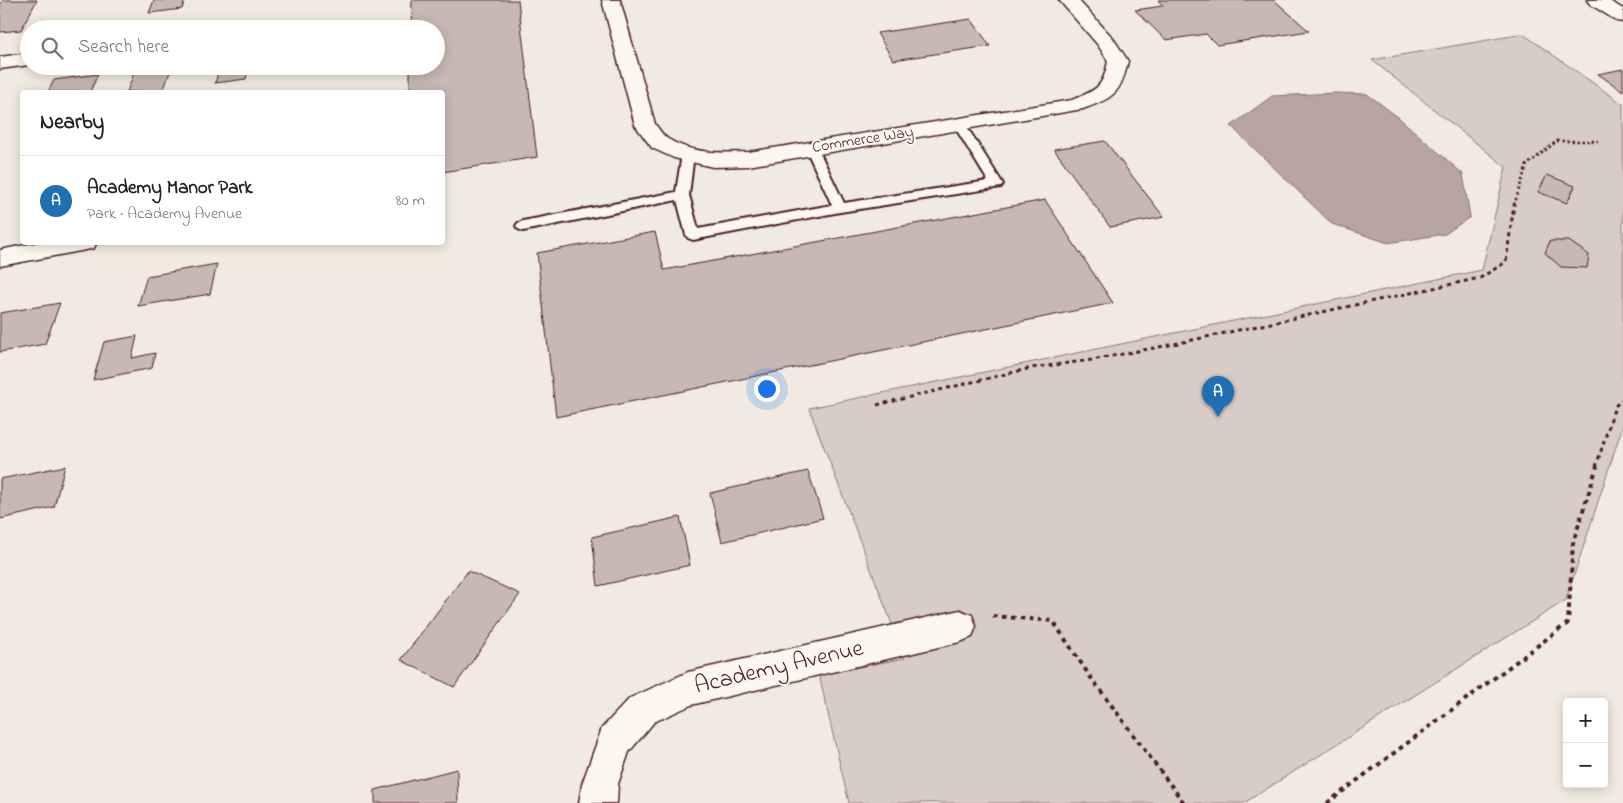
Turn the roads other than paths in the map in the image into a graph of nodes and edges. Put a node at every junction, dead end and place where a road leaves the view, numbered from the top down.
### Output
1 (611, 0) edge
2 (1068, 0) edge
3 (1596, 0) edge
4 (1623, 17) edge
5 (20, 60) edge
6 (0, 62) edge
7 (959, 124) junction
8 (812, 149) junction
9 (688, 154) junction
10 (682, 195) junction
11 (840, 208) junction
12 (523, 226) dead end
13 (70, 245) edge
14 (0, 258) edge
15 (960, 626) road end
16 (598, 803) edge

1 - 9 street, Commerce Way
2 - 7 street, Commerce Way
3 - 4 street
5 - 6 street
7 - 8 street, Commerce Way
7 - 11 lane
8 - 9 street, Commerce Way
8 - 11 lane
9 - 10 lane
10 - 11 lane
10 - 12 lane
13 - 14 street
15 - 16 street, Academy Avenue

